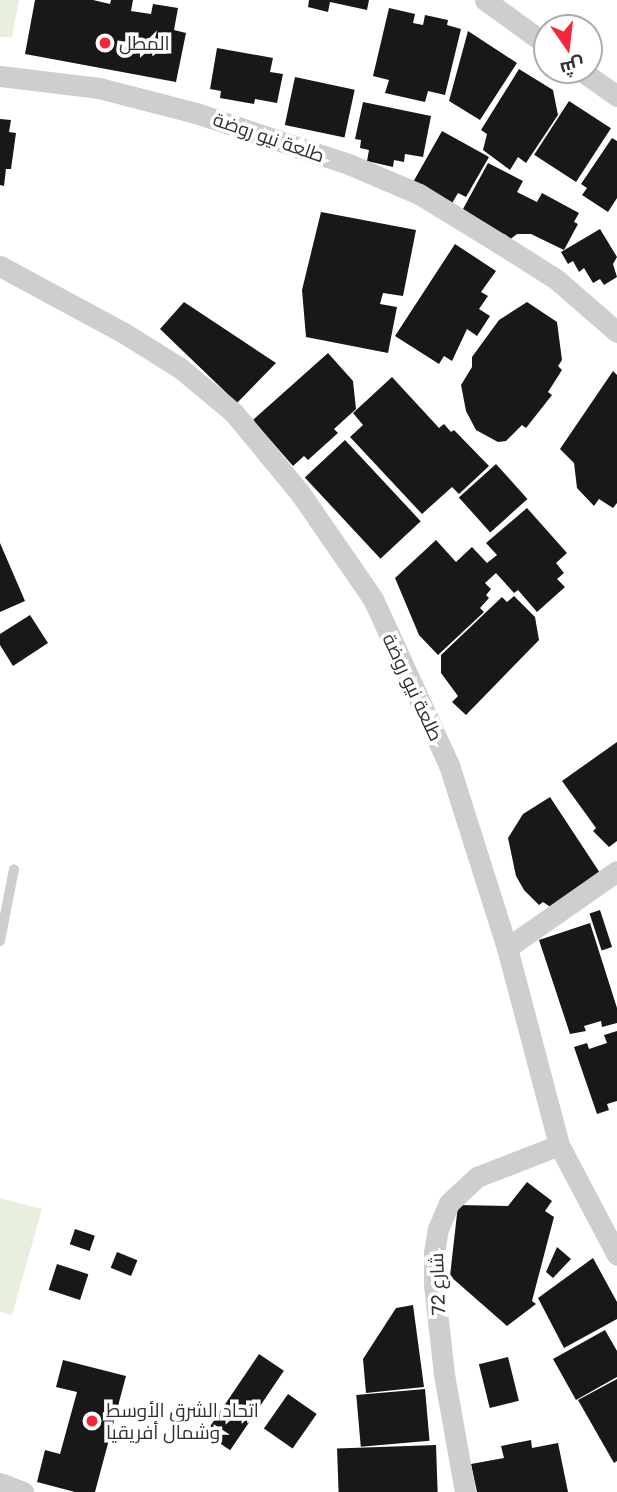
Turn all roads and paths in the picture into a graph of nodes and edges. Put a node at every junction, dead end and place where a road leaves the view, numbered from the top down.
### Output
1 (485, 0) edge
2 (533, 35) edge
3 (0, 76) edge
4 (600, 84) edge
5 (617, 96) edge
6 (0, 266) edge
7 (617, 332) edge
8 (14, 869) dead end
9 (615, 882) edge
10 (0, 941) edge
11 (507, 948) junction
12 (559, 1144) junction
13 (617, 1255) edge
14 (0, 1483) edge
15 (23, 1492) edge
16 (465, 1492) edge

1 - 2 street
3 - 7 street, طلعة نيو روضة
4 - 5 street
6 - 11 street, طلعة نيو روضة
8 - 10 lane
9 - 11 street
11 - 12 street, طلعة نيو روضة
12 - 13 street, طلعة نيو روضة
12 - 16 street, شارع 72
14 - 15 street

